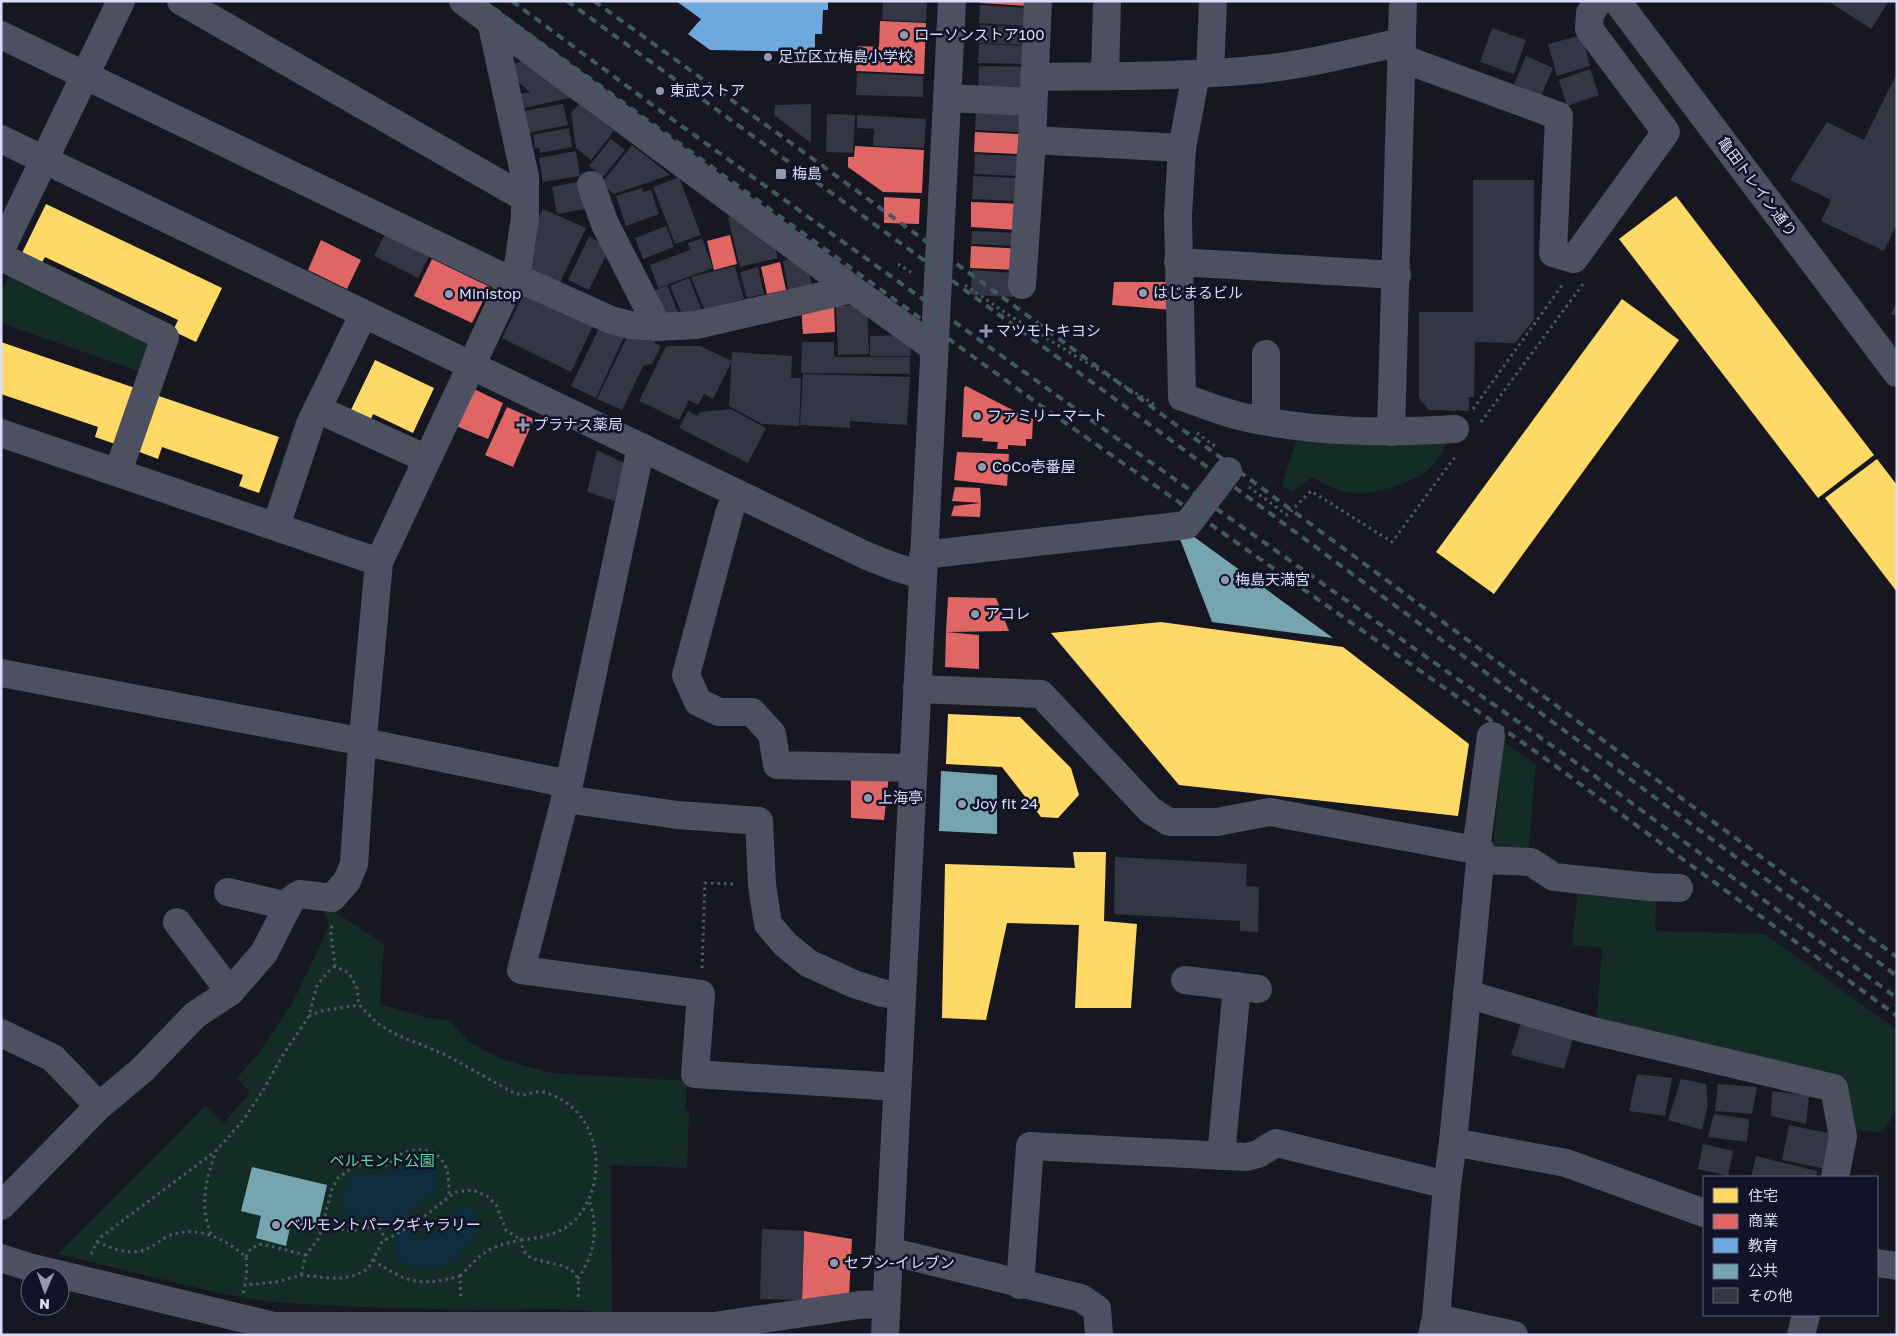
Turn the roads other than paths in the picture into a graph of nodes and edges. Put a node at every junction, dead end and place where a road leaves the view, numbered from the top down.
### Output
1 (121, 1) edge
2 (181, 1) edge
3 (462, 1) edge
4 (952, 1) edge
5 (1038, 1) edge
6 (1107, 1) edge
7 (1213, 1) edge
8 (1403, 1) edge
9 (1599, 1) edge
10 (1617, 1) edge
11 (491, 21) junction
12 (1, 35) edge
13 (1402, 50) junction
14 (1203, 73) junction
15 (84, 76) junction
16 (1105, 76) junction
17 (1034, 90) junction
18 (947, 98) junction
19 (1, 139) edge
20 (1032, 140) junction
21 (1182, 148) junction
22 (44, 160) junction
23 (591, 185) dead end
24 (525, 198) junction
25 (3, 245) edge
26 (1178, 262) junction
27 (1397, 275) junction
28 (514, 279) junction
29 (1022, 284) dead end
30 (852, 289) junction
31 (363, 314) junction
32 (658, 327) junction
33 (934, 348) junction
34 (1266, 354) dead end
35 (471, 365) junction
36 (1897, 373) edge
37 (317, 409) junction
38 (1266, 421) junction
39 (1, 432) edge
40 (1391, 432) junction
41 (1464, 436) road end
42 (641, 447) junction
43 (427, 459) junction
44 (1228, 471) road end
45 (118, 472) junction
46 (730, 510) dead end
47 (276, 526) junction
48 (379, 562) junction
49 (923, 565) junction
50 (1, 673) edge
51 (917, 689) junction
52 (1491, 736) dead end
53 (364, 742) junction
54 (913, 768) junction
55 (567, 791) junction
56 (1478, 855) junction
57 (1678, 888) dead end
58 (228, 892) dead end
59 (288, 906) junction
60 (177, 922) dead end
61 (1185, 980) dead end
62 (230, 992) junction
63 (1467, 994) junction
64 (902, 996) junction
65 (1, 1033) edge
66 (897, 1086) junction
67 (99, 1106) junction
68 (1453, 1142) junction
69 (1221, 1156) junction
70 (1835, 1176) edge
71 (1447, 1185) junction
72 (1, 1206) edge
73 (1703, 1213) edge
74 (889, 1251) junction
75 (1, 1258) edge
76 (1878, 1263) edge
77 (1897, 1266) edge
78 (1020, 1284) junction
79 (886, 1304) junction
80 (1806, 1316) edge
81 (229, 1317) edge
82 (587, 1323) edge
83 (1434, 1326) edge
84 (390, 1330) edge
85 (885, 1335) edge
86 (1099, 1335) edge
87 (1514, 1335) edge
88 (1801, 1335) edge

1 - 15 street
2 - 24 street
3 - 11 street
4 - 18 street
5 - 17 street
6 - 16 street
7 - 14 street
8 - 13 street
9 - 13 street
10 - 36 street, 亀田トレイン通り
11 - 24 street
11 - 30 street
12 - 15 street
13 - 14 street
13 - 27 street
14 - 16 street
14 - 21 street
15 - 22 street
15 - 28 street
16 - 17 street
17 - 18 street
17 - 20 street
18 - 33 street
19 - 22 street
20 - 21 street
20 - 29 street
21 - 26 street
22 - 25 street
22 - 31 street
23 - 32 street
24 - 28 street
25 - 45 street
26 - 27 street
26 - 38 street
27 - 40 street
28 - 32 street
28 - 35 street
30 - 32 street
30 - 33 street
31 - 35 street
31 - 37 street
33 - 49 street
34 - 38 street
35 - 42 street
35 - 43 street
37 - 43 street
37 - 47 street
38 - 40 street
39 - 45 street
40 - 41 street
42 - 49 street
42 - 55 street
43 - 48 street
44 - 49 street
45 - 47 street
46 - 54 street
47 - 48 street
48 - 53 street
49 - 51 street
50 - 53 street
51 - 54 street
51 - 56 street
52 - 56 street
53 - 55 street
53 - 59 street
54 - 64 street
55 - 64 street
55 - 66 street
56 - 57 street
56 - 63 street
58 - 59 street
59 - 62 street
60 - 62 street
61 - 69 street
62 - 67 street
63 - 68 street
63 - 70 street
64 - 66 street
65 - 67 street
66 - 74 street
67 - 72 street
68 - 71 street
68 - 73 street
69 - 71 street
69 - 78 street
71 - 83 street
74 - 78 street
74 - 79 street
75 - 81 street
76 - 77 street
78 - 86 street
79 - 82 street
79 - 85 street
80 - 88 street
81 - 84 street
82 - 84 street
83 - 87 street

